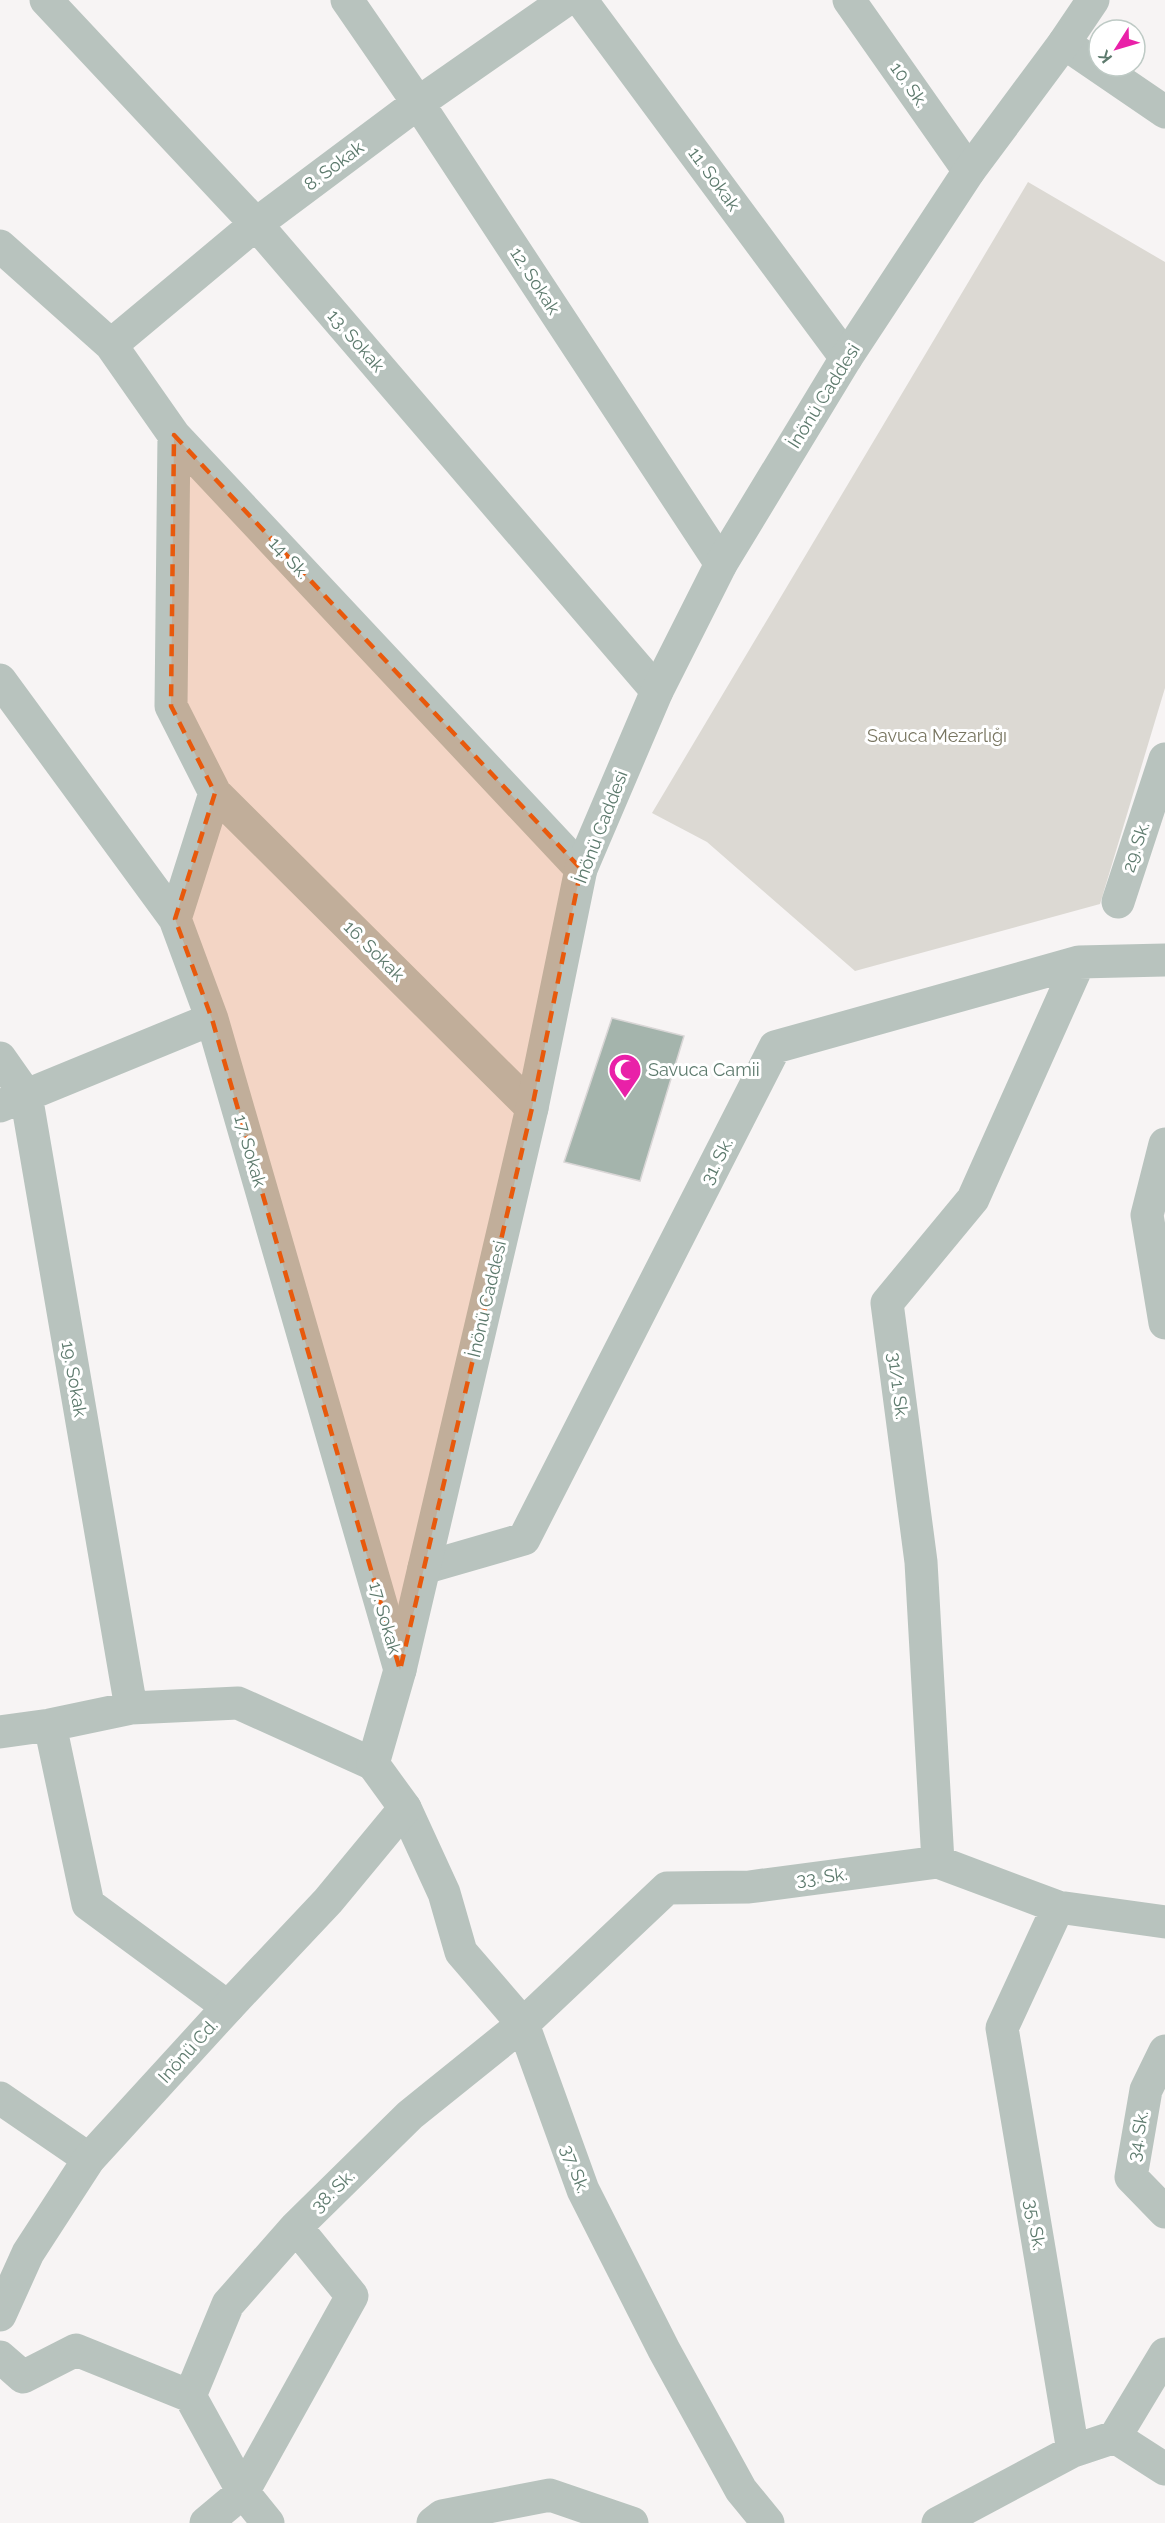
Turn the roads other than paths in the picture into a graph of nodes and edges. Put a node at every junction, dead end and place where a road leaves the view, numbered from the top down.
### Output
1 (46, 0) edge
2 (347, 0) edge
3 (566, 0) edge
4 (582, 0) edge
5 (849, 0) edge
6 (1093, 0) edge
7 (1064, 43) junction
8 (418, 103) junction
9 (1165, 112) edge
10 (969, 171) junction
11 (256, 224) junction
12 (0, 246) edge
13 (111, 345) junction
14 (846, 358) junction
15 (174, 435) junction
16 (721, 564) junction
17 (0, 680) edge
18 (657, 690) junction
19 (1165, 759) edge
20 (215, 794) junction
21 (581, 869) junction
22 (1118, 902) dead end
23 (176, 919) junction
24 (1165, 960) edge
25 (1078, 962) junction
26 (212, 1019) junction
27 (0, 1058) edge
28 (13, 1101) edge
29 (532, 1108) junction
30 (1165, 1144) edge
31 (1165, 1323) edge
32 (424, 1568) junction
33 (400, 1670) junction
34 (131, 1708) junction
35 (50, 1725) junction
36 (0, 1732) edge
37 (373, 1764) junction
38 (405, 1808) junction
39 (938, 1862) junction
40 (1058, 1907) junction
41 (1165, 1923) edge
42 (228, 2007) junction
43 (523, 2024) junction
44 (1165, 2052) edge
45 (0, 2098) edge
46 (89, 2160) junction
47 (1165, 2211) edge
48 (296, 2227) junction
49 (0, 2315) edge
50 (1165, 2354) edge
51 (0, 2357) edge
52 (190, 2396) junction
53 (1115, 2437) junction
54 (1073, 2451) junction
55 (1165, 2469) edge
56 (243, 2492) junction
57 (988, 2511) edge
58 (206, 2523) edge
59 (268, 2523) edge
60 (433, 2523) edge
61 (632, 2523) edge
62 (768, 2523) edge
63 (938, 2523) edge

1 - 11 street, 13. Sokak
2 - 8 street, 12. Sokak
3 - 8 street, 8. Sokak
4 - 14 street, 11. Sokak
5 - 10 street, 10. Sk.
6 - 7 street, İnönü Caddesi
7 - 9 street
7 - 10 street, İnönü Caddesi
8 - 11 street, 8. Sokak
8 - 16 street, 12. Sokak
10 - 14 street, İnönü Caddesi
11 - 13 street, 8. Sokak
11 - 18 street, 13. Sokak
12 - 13 street, 14. Sk.
13 - 15 street, 14. Sk.
14 - 16 street, İnönü Caddesi
15 - 20 street, 16. Sokak
15 - 21 street, 14. Sk.
16 - 18 street, İnönü Caddesi
17 - 23 street, 17. Sokak
18 - 21 street, İnönü Caddesi
19 - 22 street, 29. Sk.
20 - 23 street
20 - 29 street, 16. Sokak
21 - 29 street, İnönü Caddesi
23 - 26 street, 17. Sokak
24 - 25 street, 31. Sk.
25 - 32 street, 31. Sk.
25 - 39 street, 31/1. Sk.
26 - 28 street
26 - 33 street, 17. Sokak
27 - 28 street, 19. Sokak
28 - 34 street, 19. Sokak
29 - 32 street, İnönü Caddesi
30 - 31 street
32 - 33 street, İnönü Caddesi
33 - 37 street, İnönü Caddesi
34 - 35 street
34 - 37 street
35 - 36 street
35 - 42 street
37 - 38 street, 37. Sk.
38 - 42 street, Inönü Cd.
38 - 43 street, 37. Sk.
39 - 40 street, 33. Sk.
39 - 43 street, 33. Sk.
40 - 41 street, 33. Sk.
40 - 54 street, 35. Sk.
42 - 46 street, Inönü Cd.
43 - 48 street, 38. Sk.
43 - 62 street, 37. Sk.
44 - 47 street, 34. Sk.
45 - 46 street
46 - 49 street, Inönü Cd.
48 - 52 street, 38. Sk.
48 - 56 street
50 - 53 street
51 - 52 street
52 - 56 street
53 - 54 street
53 - 55 street
54 - 57 street
56 - 58 street
56 - 59 street
57 - 63 street
60 - 61 street

